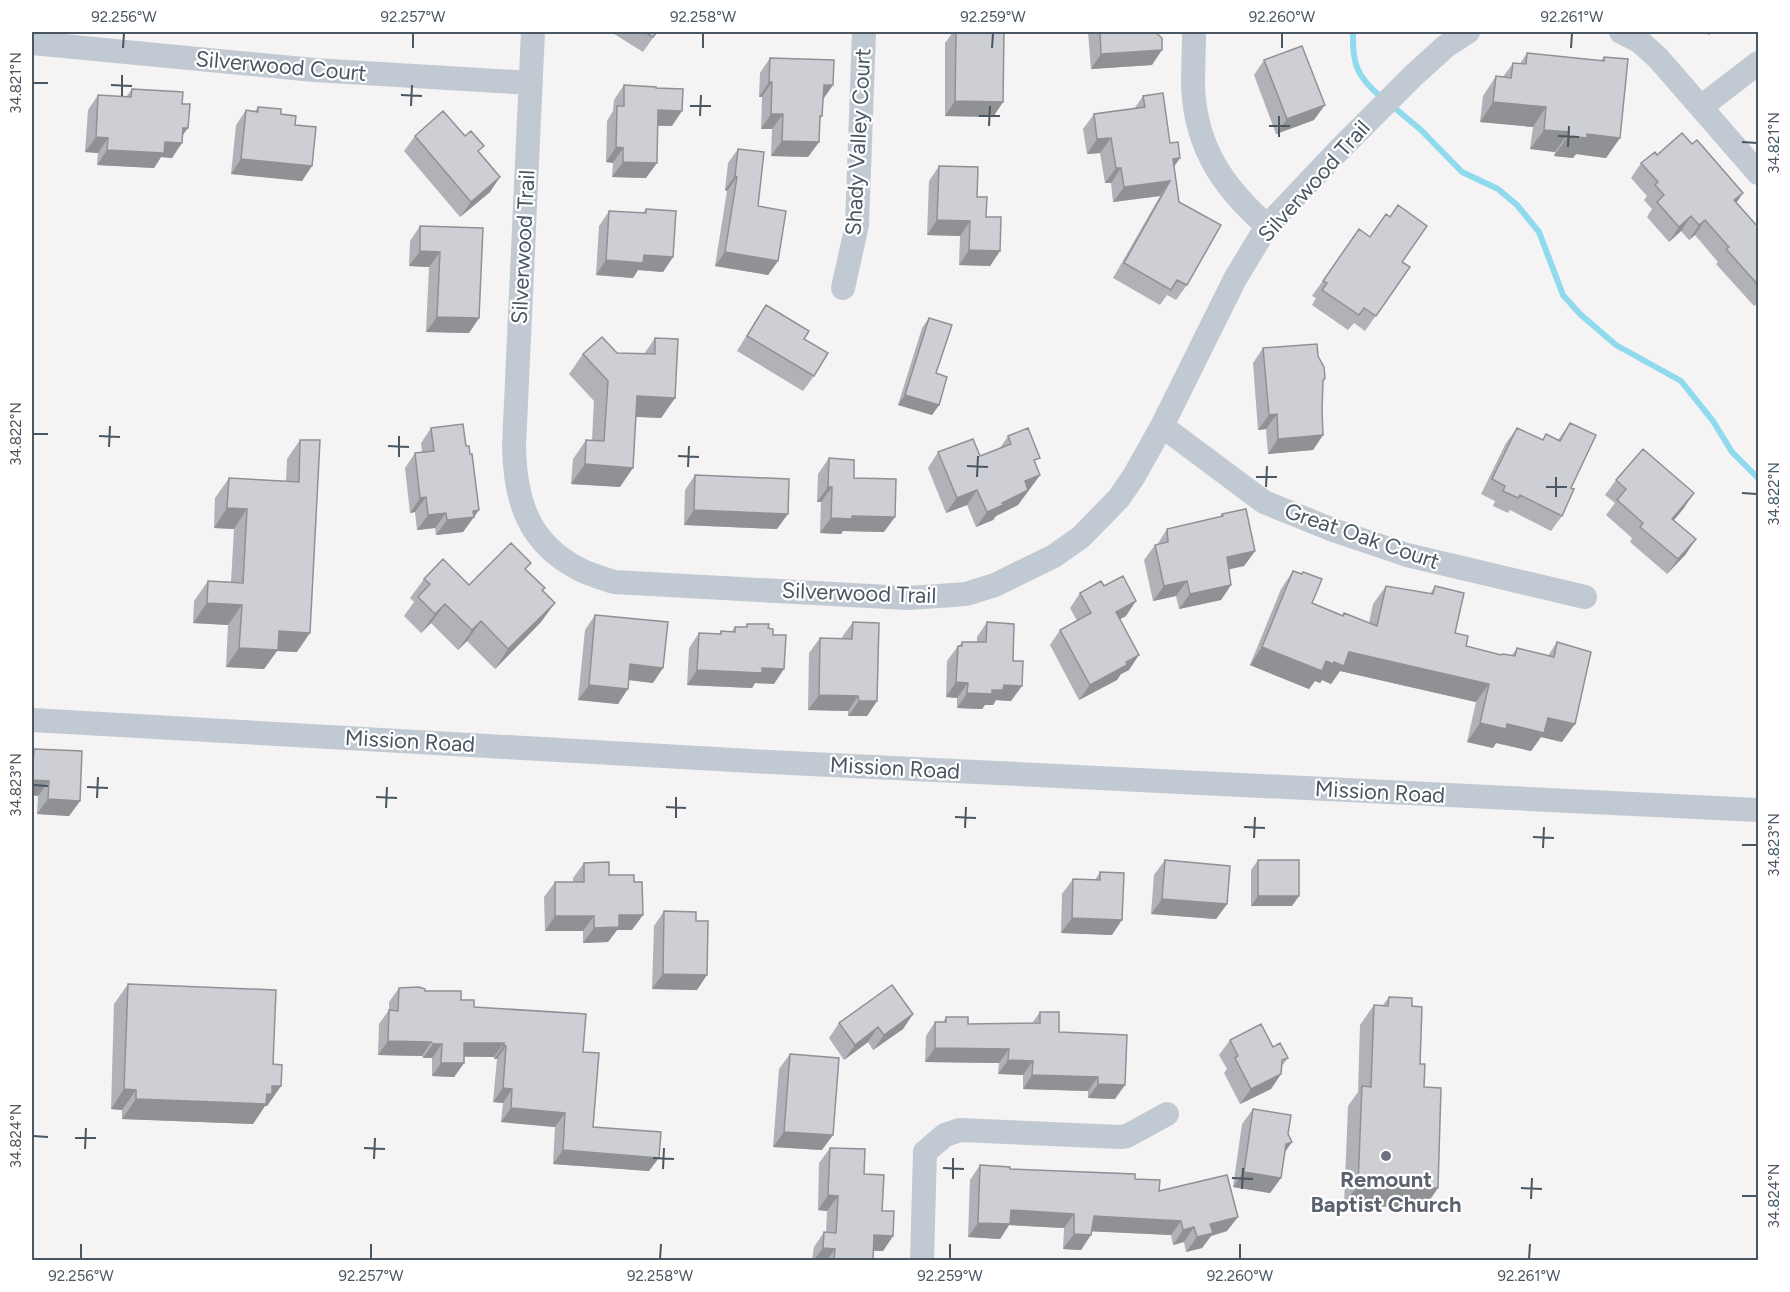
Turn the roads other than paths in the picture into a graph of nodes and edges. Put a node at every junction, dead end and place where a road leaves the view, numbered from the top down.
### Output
1 (533, 32) edge
2 (864, 32) edge
3 (1194, 32) edge
4 (1468, 32) edge
5 (1621, 32) edge
6 (32, 43) edge
7 (1758, 63) edge
8 (531, 83) junction
9 (1701, 107) junction
10 (1758, 173) edge
11 (1267, 226) junction
12 (843, 288) dead end
13 (1162, 426) junction
14 (1585, 597) dead end
15 (32, 720) edge
16 (1758, 810) edge
17 (1167, 1114) dead end
18 (922, 1260) edge

1 - 8 street, Silverwood Trail
2 - 12 street, Shady Valley Court
3 - 11 street
4 - 11 street, Silverwood Trail
5 - 9 street
6 - 8 street, Silverwood Court
7 - 9 street
8 - 13 street, Silverwood Trail
9 - 10 street
11 - 13 street, Silverwood Trail
13 - 14 street, Great Oak Court
15 - 16 street, Mission Road
17 - 18 street

